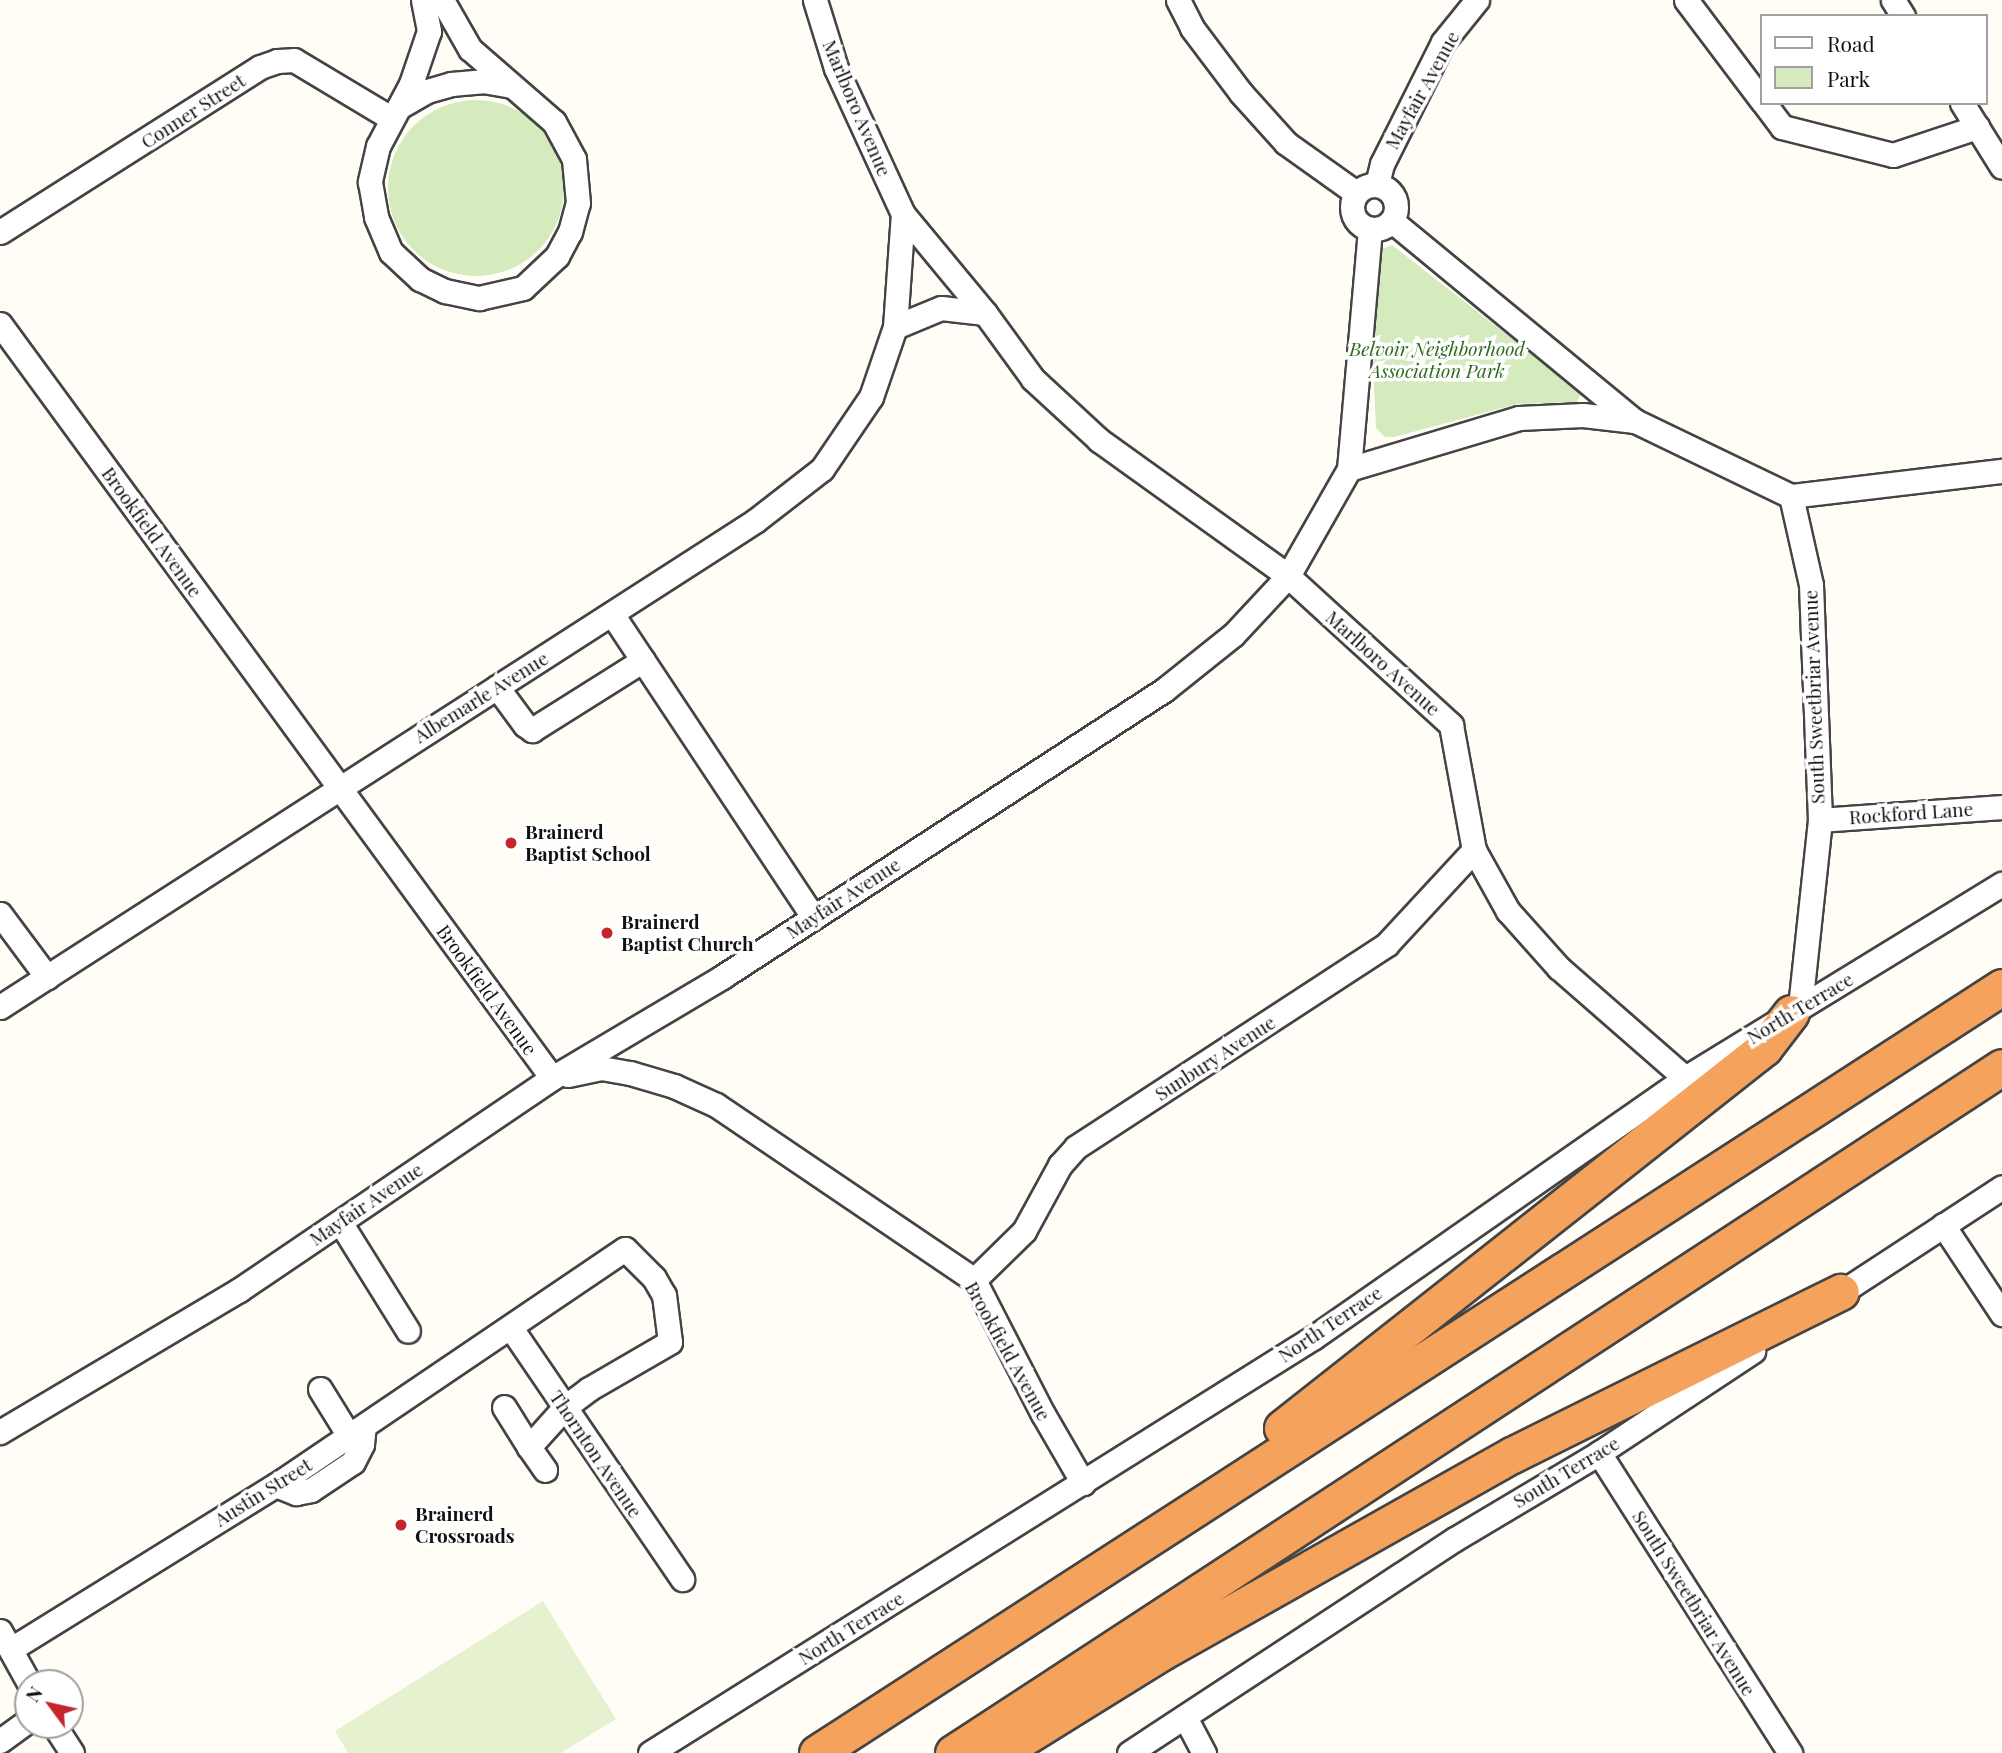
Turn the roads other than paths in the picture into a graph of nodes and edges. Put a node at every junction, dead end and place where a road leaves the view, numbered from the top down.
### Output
1 (423, 0) edge
2 (442, 0) edge
3 (815, 0) edge
4 (1178, 0) edge
5 (1477, 0) edge
6 (1686, 0) edge
7 (515, 87) junction
8 (1760, 98) edge
9 (1765, 105) edge
10 (1963, 105) edge
11 (394, 114) junction
12 (1978, 127) junction
13 (2002, 167) edge
14 (1366, 189) junction
15 (903, 214) junction
16 (1392, 221) junction
17 (1370, 229) junction
18 (0, 232) edge
19 (985, 313) junction
20 (0, 324) edge
21 (895, 327) junction
22 (1635, 421) junction
23 (1349, 469) junction
24 (2002, 471) edge
25 (1791, 496) junction
26 (1288, 576) junction
27 (612, 614) junction
28 (643, 660) junction
29 (497, 687) junction
30 (338, 788) junction
31 (2002, 807) edge
32 (1820, 820) junction
33 (1474, 850) junction
34 (2002, 884) edge
35 (0, 914) edge
36 (813, 918) junction
37 (47, 977) junction
38 (2002, 987) edge
39 (0, 1007) edge
40 (1796, 1011) junction
41 (2002, 1066) edge
42 (552, 1078) junction
43 (1685, 1078) junction
44 (2002, 1187) edge
45 (340, 1222) junction
46 (1943, 1225) junction
47 (974, 1280) junction
48 (1842, 1292) junction
49 (2002, 1314) edge
50 (511, 1328) junction
51 (408, 1331) dead end
52 (320, 1389) dead end
53 (504, 1407) dead end
54 (565, 1407) junction
55 (357, 1431) junction
56 (0, 1432) edge
57 (529, 1447) junction
58 (1599, 1453) junction
59 (545, 1470) dead end
60 (1083, 1483) junction
61 (1108, 1564) junction
62 (682, 1579) dead end
63 (5, 1640) edge
64 (21, 1669) edge
65 (1185, 1717) junction
66 (650, 1753) edge
67 (817, 1753) edge
68 (953, 1753) edge
69 (999, 1753) edge
70 (1129, 1753) edge
71 (1204, 1753) edge
72 (1790, 1753) edge

1 - 11 street
2 - 7 street
3 - 15 street, Marlboro Avenue
4 - 14 street
5 - 14 street, Mayfair Avenue
6 - 8 street
7 - 11 street
7 - 11 street
9 - 12 street
10 - 12 street
11 - 18 street, Conner Street
12 - 13 street
14 - 16 street
14 - 17 street
15 - 19 street, Marlboro Avenue
15 - 21 street, Marlboro Avenue
16 - 17 street
16 - 22 street
17 - 23 street, Mayfair Avenue
19 - 21 street
19 - 26 street, Marlboro Avenue
20 - 30 street, Brookfield Avenue
21 - 27 street, Albemarle Avenue
22 - 23 street
22 - 25 street
23 - 26 street, Mayfair Avenue
24 - 25 street
25 - 32 street, South Sweetbriar Avenue
26 - 33 street, Marlboro Avenue
26 - 36 street, Mayfair Avenue
27 - 28 street
27 - 29 street, Albemarle Avenue
28 - 29 street
28 - 36 street
29 - 30 street, Albemarle Avenue
30 - 37 street, Albemarle Avenue
30 - 42 street, Brookfield Avenue
31 - 32 street, Rockford Lane
32 - 40 street, South Sweetbriar Avenue
33 - 43 street, Marlboro Avenue
33 - 47 street, Sunbury Avenue
34 - 40 street, North Terrace
35 - 37 street
36 - 42 street, Mayfair Avenue
37 - 39 street, Albemarle Avenue
38 - 61 highway
40 - 43 street, North Terrace
40 - 61 highway
41 - 68 highway
42 - 45 street, Mayfair Avenue
42 - 47 street, Brookfield Avenue
43 - 60 street, North Terrace
44 - 46 street, South Terrace
45 - 51 street
45 - 56 street, Mayfair Avenue
46 - 48 street, South Terrace
46 - 49 street
47 - 60 street, Brookfield Avenue
48 - 58 street, South Terrace
48 - 69 highway
50 - 54 street, Thornton Avenue
50 - 54 street, Austin Street
50 - 55 street, Austin Street
52 - 55 street
53 - 57 street
54 - 57 street
54 - 62 street, Thornton Avenue
55 - 63 street, Austin Street
57 - 59 street
58 - 65 street, South Terrace
58 - 72 street, South Sweetbriar Avenue
60 - 66 street, North Terrace
61 - 67 highway
63 - 64 street
65 - 70 street, South Terrace
65 - 71 street

